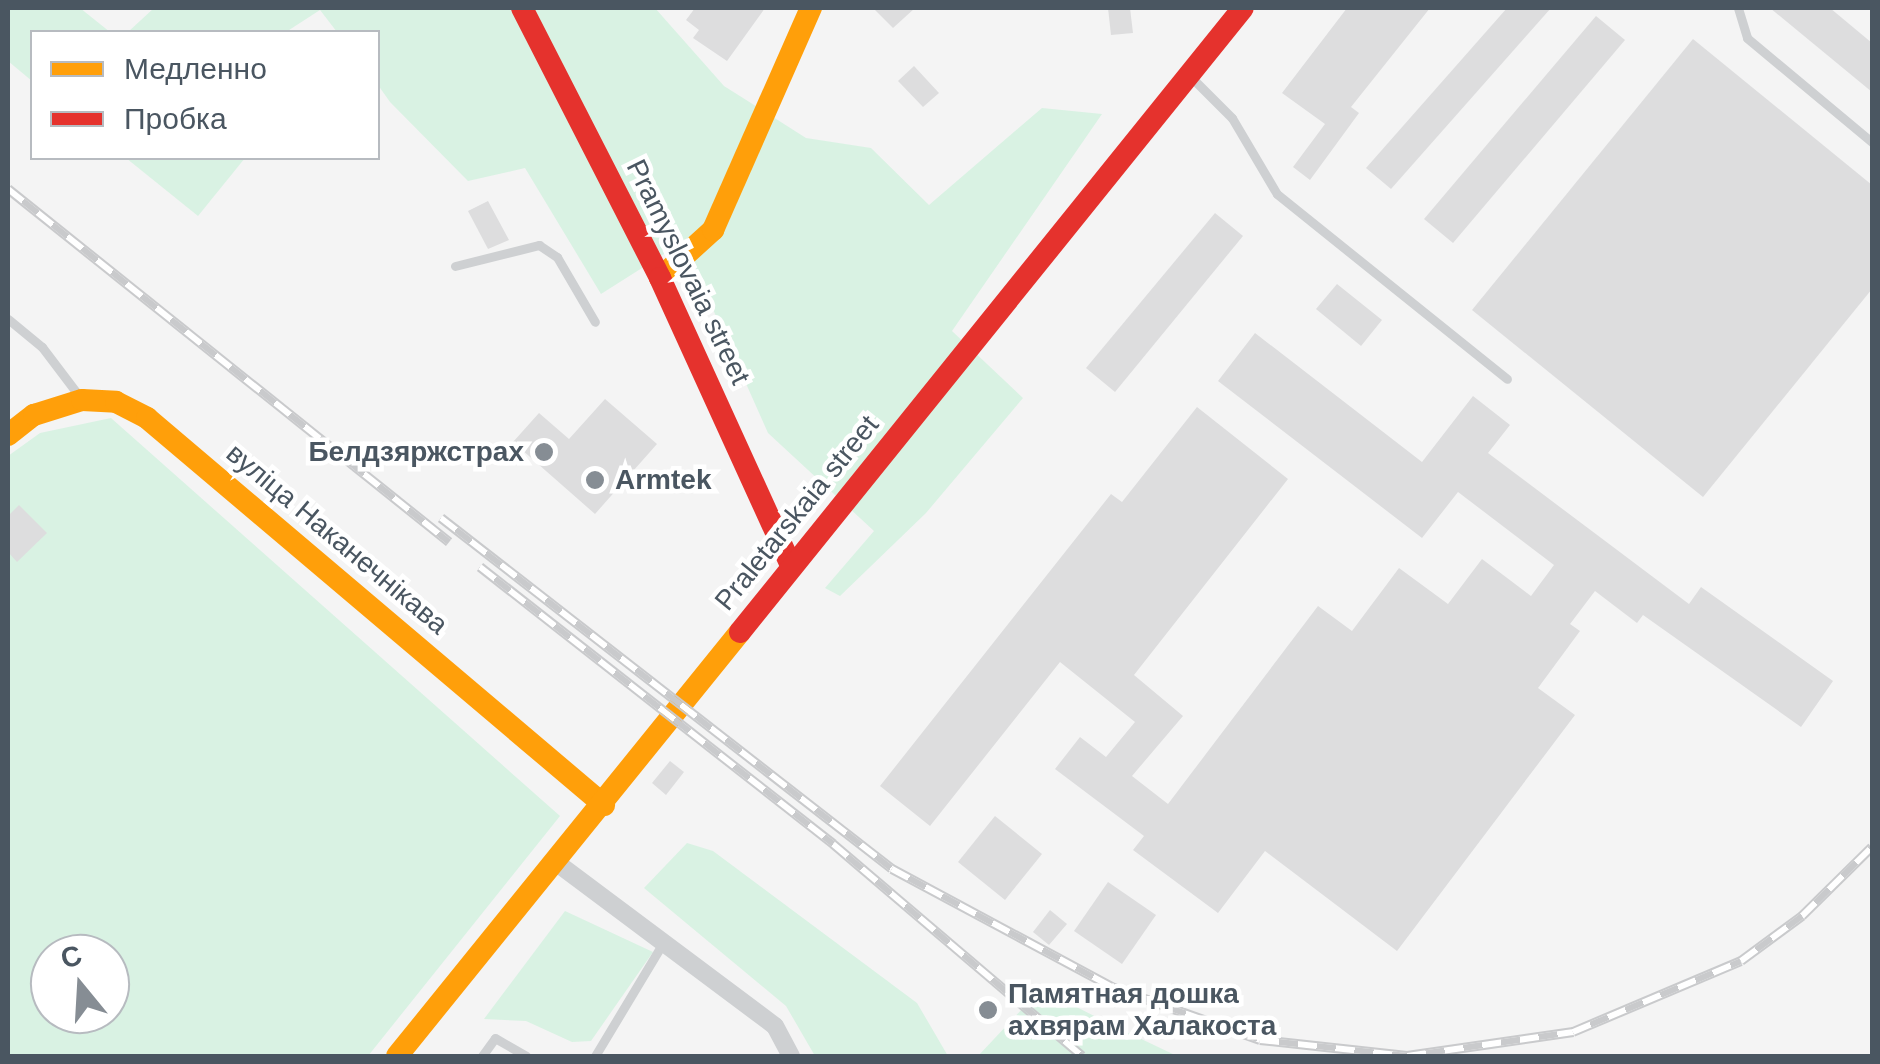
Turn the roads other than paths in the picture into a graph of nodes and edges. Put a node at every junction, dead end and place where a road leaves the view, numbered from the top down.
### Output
1 (522, 8) edge
2 (811, 8) edge
3 (1243, 8) edge
4 (1738, 8) edge
5 (1188, 75) junction
6 (1872, 142) edge
7 (455, 266) dead end
8 (660, 278) junction
9 (8, 319) edge
10 (596, 322) dead end
11 (1507, 379) dead end
12 (82, 400) junction
13 (8, 435) edge
14 (791, 566) junction
15 (604, 805) junction
16 (556, 864) junction
17 (664, 942) junction
18 (397, 1056) edge
19 (482, 1056) edge
20 (522, 1056) edge
21 (595, 1056) edge
22 (792, 1056) edge

1 - 8 main road, Pramyslovaia street
2 - 8 main road
3 - 5 main road, Praletarskaia street
4 - 6 lane
5 - 11 lane
5 - 14 main road, Praletarskaia street
7 - 10 lane
8 - 14 main road, Pramyslovaia street
9 - 12 lane
12 - 13 main road, вуліца Наканечнікава
12 - 15 main road, вуліца Наканечнікава
14 - 15 main road, Praletarskaia street
15 - 16 main road, Praletarskaia street
16 - 17 street
16 - 18 main road, Praletarskaia street
17 - 21 lane
17 - 22 street
19 - 20 lane

